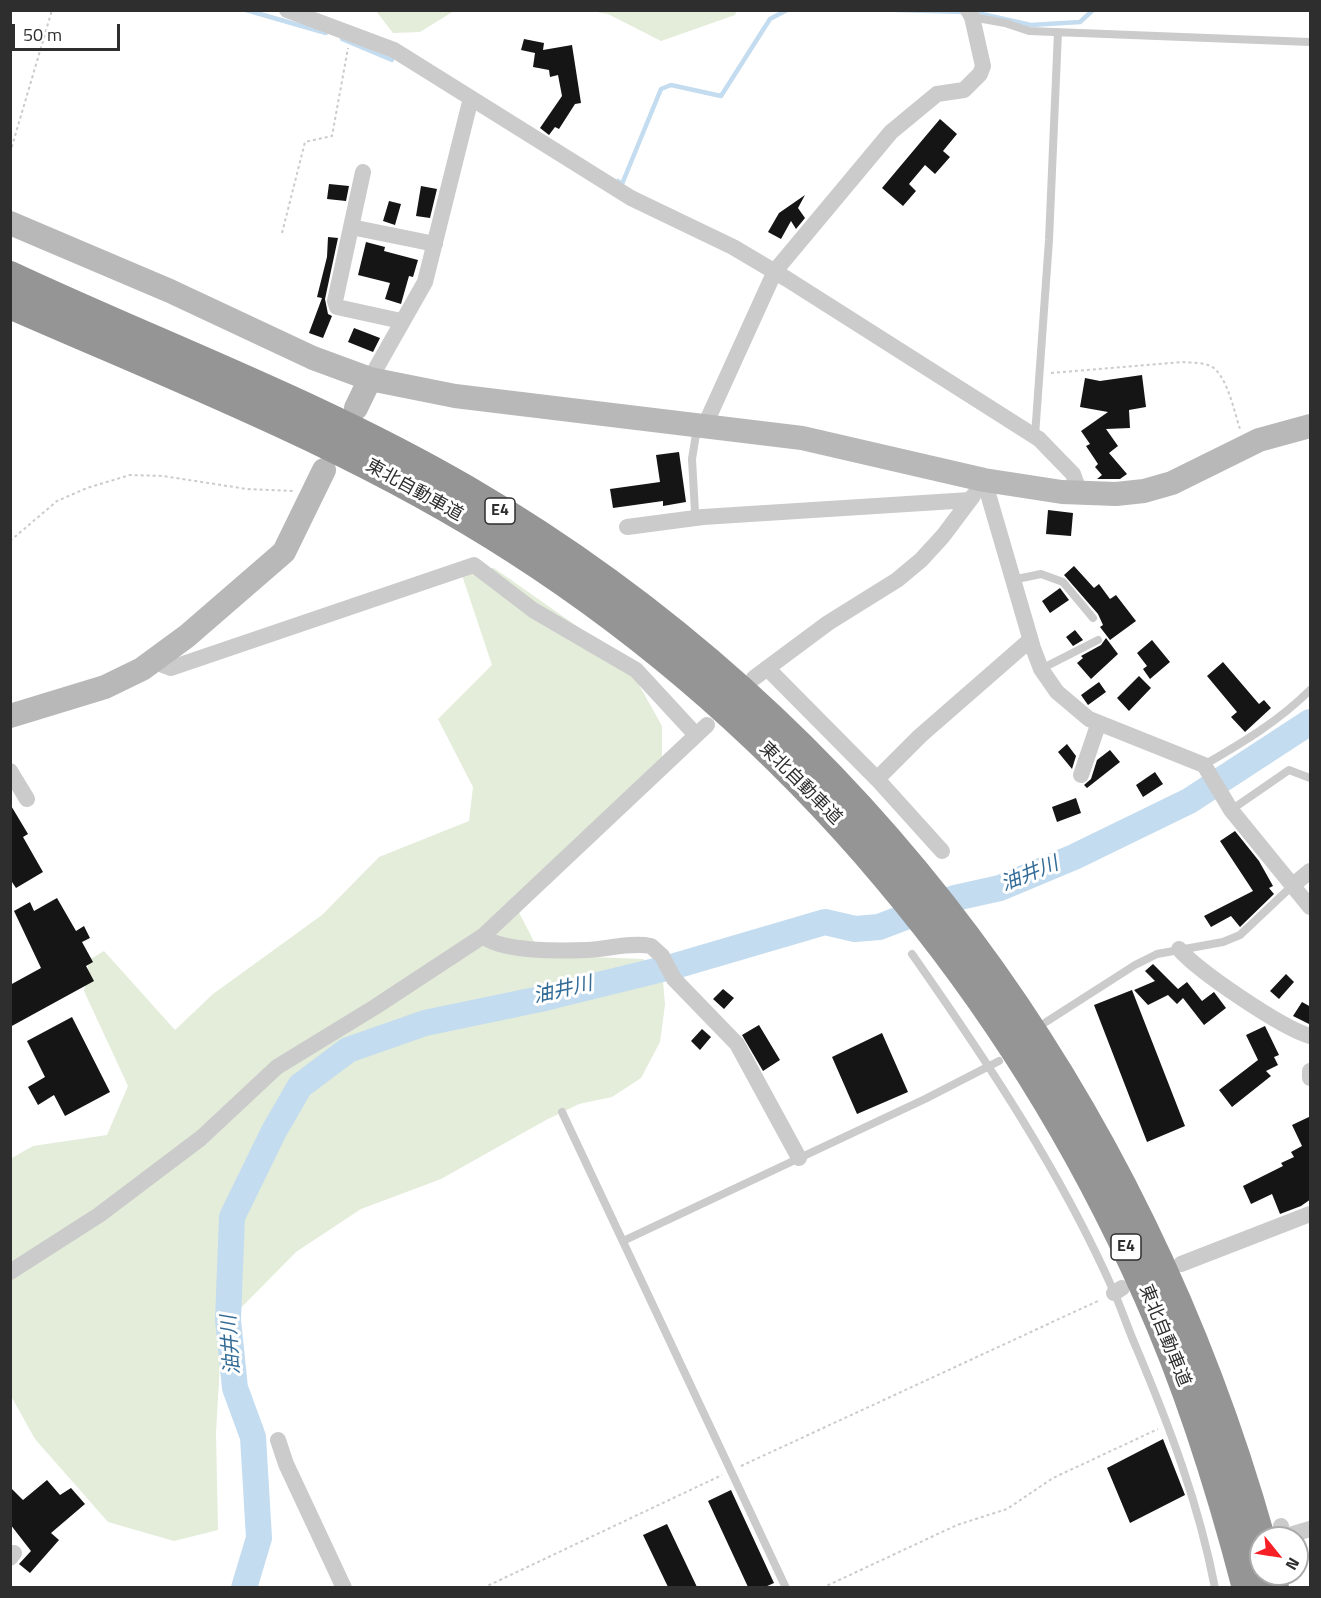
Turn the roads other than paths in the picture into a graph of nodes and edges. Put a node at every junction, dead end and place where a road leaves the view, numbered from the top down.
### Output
1 (287, 10) edge
2 (970, 14) edge
3 (1058, 32) junction
4 (1311, 42) edge
5 (471, 98) junction
6 (363, 172) dead end
7 (10, 223) edge
8 (351, 226) junction
9 (435, 244) junction
10 (775, 272) junction
11 (10, 276) edge
12 (10, 304) edge
13 (401, 321) junction
14 (370, 379) junction
15 (356, 408) dead end
16 (702, 425) junction
17 (1311, 426) edge
18 (1035, 436) junction
19 (324, 470) dead end
20 (984, 480) junction
21 (1080, 493) junction
22 (970, 500) junction
23 (703, 518) junction
24 (627, 527) dead end
25 (1012, 580) junction
26 (1093, 618) dead end
27 (1030, 640) junction
28 (1098, 640) dead end
29 (152, 661) junction
30 (1041, 669) junction
31 (1311, 690) edge
32 (10, 716) edge
33 (1098, 725) junction
34 (10, 771) edge
35 (1208, 772) junction
36 (1081, 775) dead end
37 (1311, 778) edge
38 (877, 779) junction
39 (27, 799) dead end
40 (1229, 806) junction
41 (942, 851) dead end
42 (896, 868) junction
43 (1311, 871) edge
44 (1293, 885) junction
45 (1311, 908) edge
46 (949, 934) junction
47 (483, 936) junction
48 (1179, 949) junction
49 (912, 954) dead end
50 (1046, 1022) dead end
51 (1311, 1036) edge
52 (999, 1061) dead end
53 (989, 1067) junction
54 (1311, 1071) edge
55 (1311, 1078) edge
56 (562, 1112) dead end
57 (799, 1158) junction
58 (1311, 1214) edge
59 (623, 1240) junction
60 (1181, 1263) dead end
61 (10, 1272) edge
62 (279, 1440) dead end
63 (1268, 1526) edge
64 (344, 1587) edge
65 (786, 1587) edge
66 (1215, 1587) edge
67 (1247, 1587) edge

1 - 5 street
2 - 3 lane
2 - 10 street
3 - 4 lane
3 - 18 lane
5 - 9 street
5 - 10 street
6 - 8 street
7 - 14 street
8 - 9 street
8 - 13 street
9 - 13 street
10 - 16 street
10 - 18 street
11 - 42 highway, 東北自動車道 / E4
12 - 42 highway, 東北自動車道 / E4
13 - 14 street
14 - 15 street
14 - 16 street
16 - 20 street
16 - 23 lane
17 - 21 street
18 - 21 street
19 - 29 street
20 - 21 street
20 - 22 street
20 - 25 street
22 - 23 street
22 - 38 street
23 - 24 street
25 - 26 lane
25 - 27 street
27 - 30 street
27 - 38 street
28 - 30 lane
29 - 32 street
29 - 47 street
30 - 33 street
31 - 35 lane
33 - 35 street
33 - 36 street
34 - 39 street
35 - 40 street
37 - 40 lane
38 - 41 street
40 - 44 street
42 - 46 highway, 東北自動車道 / E4
43 - 44 street
44 - 45 street
44 - 48 lane
46 - 63 highway, 東北自動車道 / E4
46 - 67 highway, 東北自動車道 / E4
47 - 57 street
47 - 61 street
48 - 50 lane
48 - 51 street
49 - 53 lane
52 - 53 lane
53 - 57 lane
53 - 66 lane
54 - 55 street
56 - 59 lane
57 - 59 lane
58 - 60 street
59 - 65 lane
62 - 64 street

